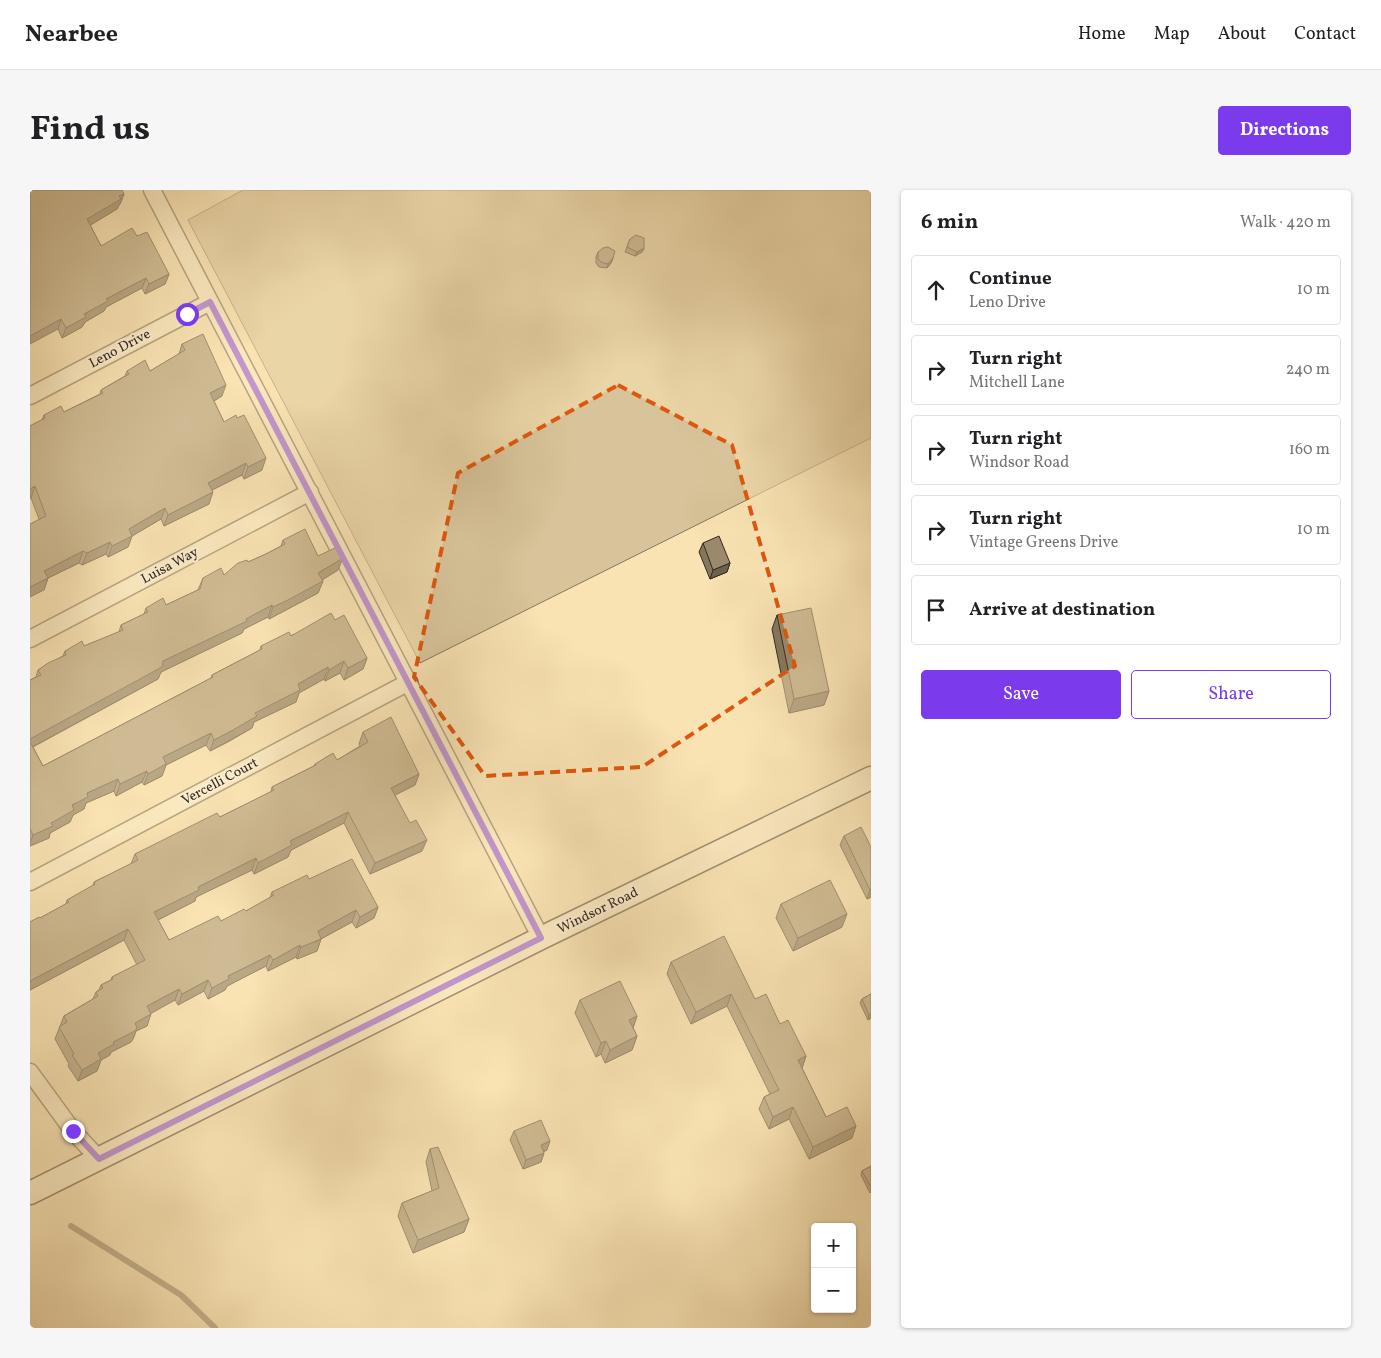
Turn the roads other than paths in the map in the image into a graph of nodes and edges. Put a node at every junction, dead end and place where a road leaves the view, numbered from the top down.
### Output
1 (152, 190) edge
2 (210, 302) junction
3 (30, 396) edge
4 (310, 492) junction
5 (30, 639) edge
6 (409, 682) junction
7 (871, 778) edge
8 (30, 882) edge
9 (541, 938) junction
10 (30, 1072) edge
11 (99, 1159) junction
12 (30, 1193) edge

1 - 2 street
2 - 3 street, Leno Drive
2 - 4 street
4 - 5 street, Luisa Way
4 - 6 street
6 - 8 street, Vercelli Court
6 - 9 street
7 - 9 main road, Windsor Road
9 - 11 main road, Windsor Road
10 - 11 street
11 - 12 main road, Windsor Road

